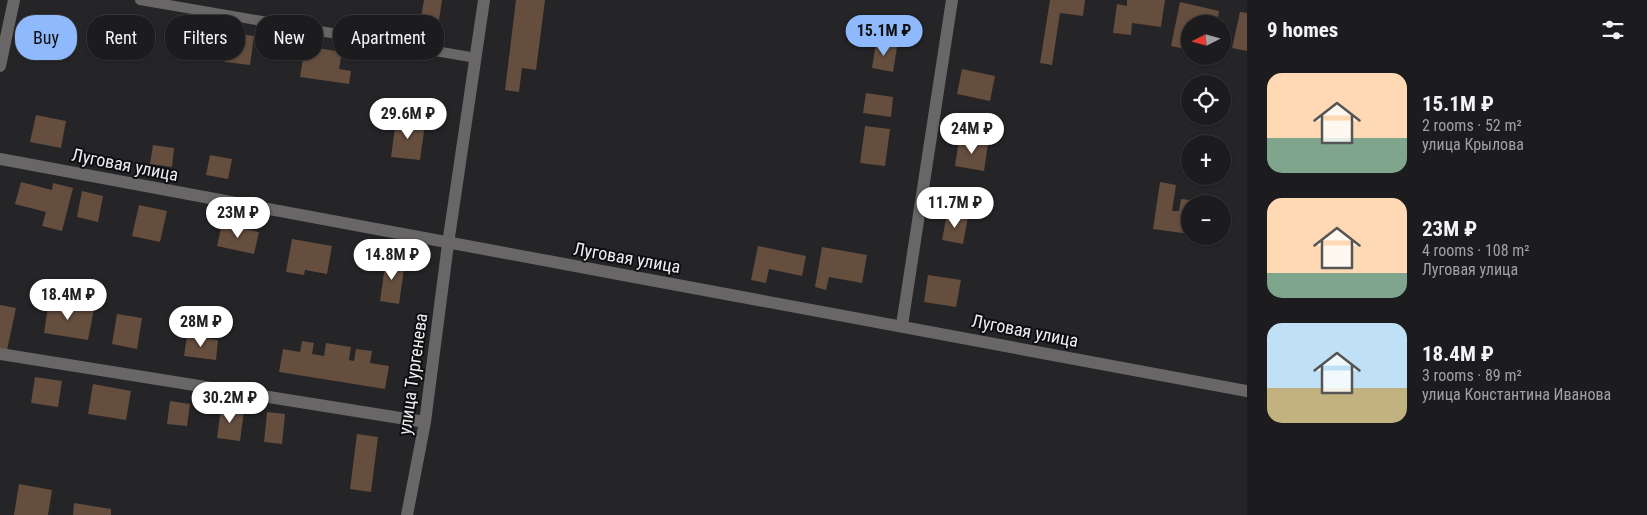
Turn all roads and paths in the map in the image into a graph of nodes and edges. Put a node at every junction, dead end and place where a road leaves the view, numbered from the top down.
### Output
1 (14, 0) edge
2 (140, 0) edge
3 (484, 0) edge
4 (952, 0) edge
5 (476, 58) junction
6 (0, 66) edge
7 (0, 159) edge
8 (448, 244) junction
9 (902, 325) junction
10 (0, 354) edge
11 (1247, 391) edge
12 (425, 422) junction
13 (407, 515) edge

1 - 6 street
2 - 5 lane
3 - 5 street, улица Тургенева
4 - 9 street
5 - 8 street, улица Тургенева
7 - 8 street, Луговая улица
8 - 9 street, Луговая улица
8 - 12 street, улица Тургенева
9 - 11 street, Луговая улица
10 - 12 street
12 - 13 street, улица Тургенева

